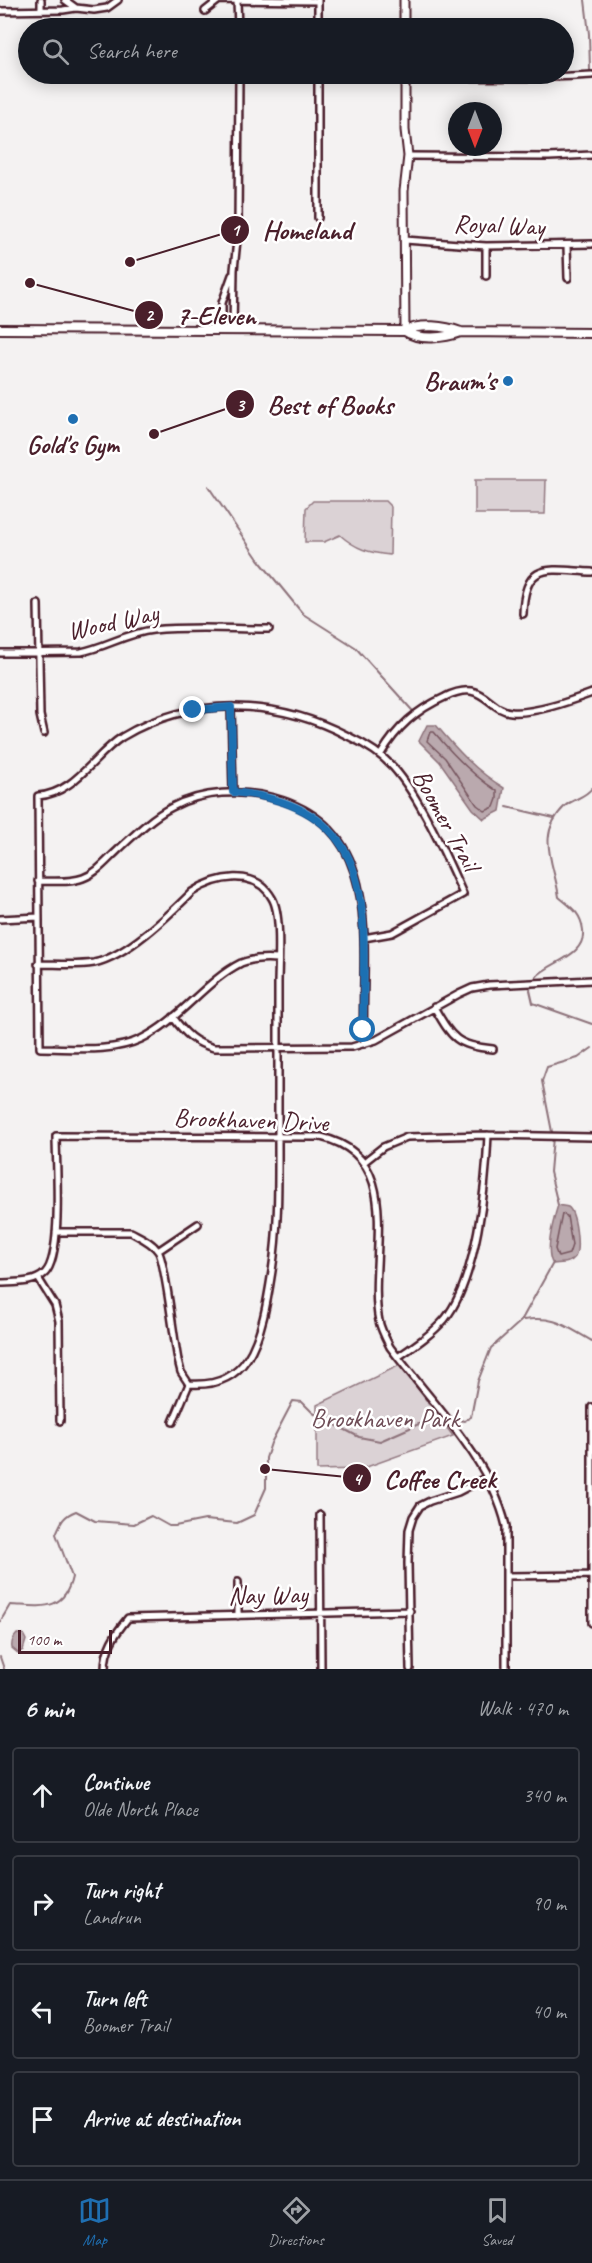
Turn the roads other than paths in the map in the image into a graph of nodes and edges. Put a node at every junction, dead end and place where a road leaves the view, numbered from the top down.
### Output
1 (41, 0) edge
2 (65, 0) edge
3 (118, 0) edge
4 (237, 0) edge
5 (404, 0) edge
6 (318, 1) edge
7 (76, 8) junction
8 (0, 10) edge
9 (41, 10) junction
10 (205, 11) dead end
11 (238, 18) edge
12 (318, 18) edge
13 (404, 18) edge
14 (592, 75) edge
15 (574, 76) edge
16 (239, 84) edge
17 (318, 84) edge
18 (405, 84) edge
19 (592, 155) edge
20 (408, 156) junction
21 (318, 218) dead end
22 (405, 240) junction
23 (592, 244) edge
24 (486, 246) junction
25 (567, 246) junction
26 (234, 270) junction
27 (486, 276) dead end
28 (568, 278) dead end
29 (0, 329) edge
30 (222, 330) junction
31 (233, 330) junction
32 (405, 331) junction
33 (592, 333) edge
34 (592, 572) edge
35 (38, 604) dead end
36 (523, 614) dead end
37 (269, 628) dead end
38 (0, 653) edge
39 (39, 653) junction
40 (592, 693) edge
41 (231, 707) junction
42 (44, 733) dead end
43 (381, 754) junction
44 (233, 792) junction
45 (38, 882) junction
46 (39, 917) junction
47 (0, 919) edge
48 (364, 938) junction
49 (278, 959) junction
50 (38, 964) junction
51 (592, 980) edge
52 (434, 1007) junction
53 (174, 1017) junction
54 (364, 1044) junction
55 (279, 1048) junction
56 (493, 1049) dead end
57 (488, 1135) junction
58 (278, 1137) junction
59 (592, 1137) edge
60 (364, 1162) junction
61 (198, 1224) dead end
62 (56, 1232) junction
63 (158, 1251) junction
64 (38, 1278) junction
65 (0, 1283) edge
66 (398, 1357) junction
67 (189, 1384) junction
68 (592, 1407) edge
69 (60, 1421) dead end
70 (173, 1422) dead end
71 (487, 1477) junction
72 (320, 1515) dead end
73 (592, 1575) edge
74 (506, 1576) junction
75 (238, 1582) dead end
76 (410, 1611) junction
77 (322, 1613) junction
78 (238, 1616) junction
79 (592, 1623) edge
80 (105, 1669) edge
81 (321, 1669) edge
82 (410, 1669) edge
83 (506, 1669) edge

1 - 9 street
2 - 7 street
3 - 7 street
4 - 6 street
4 - 10 street
4 - 11 street
5 - 13 street
6 - 12 street
7 - 9 street
8 - 9 street
14 - 15 street
16 - 26 street
17 - 21 street
18 - 20 street
19 - 20 street
20 - 22 street
22 - 24 street, Royal Way
22 - 32 street
23 - 25 street, Royal Way
24 - 25 street, Royal Way
24 - 27 street
25 - 28 street
26 - 30 street
26 - 31 street
29 - 30 main road
30 - 31 main road
31 - 32 main road
32 - 33 main road
34 - 36 street
35 - 39 street
37 - 39 street, Wood Way
38 - 39 street, Wood Way
39 - 42 street
40 - 43 street
41 - 43 street, Boomer Trail
41 - 44 street
41 - 45 street, Boomer Trail
43 - 48 street, Boomer Trail
44 - 45 street
44 - 48 street
45 - 46 street
46 - 47 street
46 - 50 street
48 - 54 street
49 - 50 street
49 - 53 street
49 - 55 street
50 - 53 street
51 - 52 street
52 - 54 street
52 - 56 street
53 - 55 street
54 - 55 street
55 - 58 street
57 - 59 street
57 - 60 street
57 - 66 street
58 - 60 street, Brookhaven Drive
58 - 62 street, Brookhaven Drive
58 - 67 street
60 - 66 street, Brookhaven Drive
61 - 63 street
62 - 63 street
62 - 64 street, Brookhaven Drive
63 - 67 street
64 - 65 street
64 - 69 street
66 - 71 street, Brookhaven Drive
67 - 70 street
68 - 73 street
71 - 74 street, Brookhaven Drive
71 - 76 street
72 - 77 street
73 - 74 street
73 - 79 street
74 - 83 street, Brookhaven Drive
75 - 78 street
76 - 77 street, Nay Way
76 - 82 street
77 - 78 street, Nay Way
77 - 81 street
78 - 80 street, Nay Way

